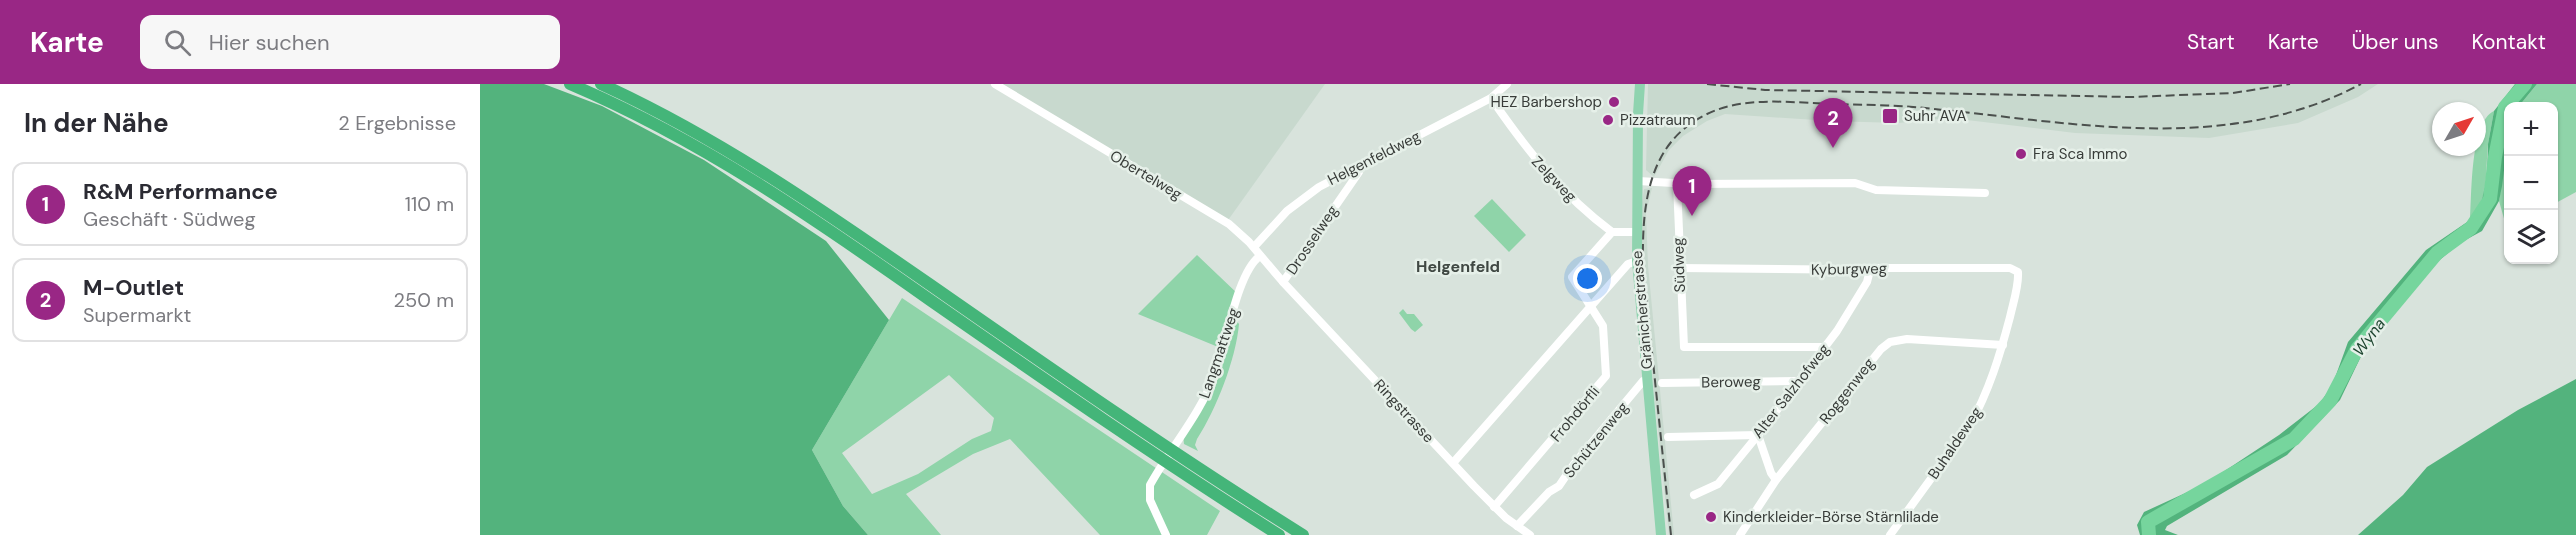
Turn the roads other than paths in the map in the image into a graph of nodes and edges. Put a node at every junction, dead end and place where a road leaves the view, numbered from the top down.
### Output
1 (570, 84) edge
2 (601, 84) edge
3 (995, 84) edge
4 (1507, 84) edge
5 (1640, 84) edge
6 (1491, 98) junction
7 (1357, 167) junction
8 (1638, 180) junction
9 (1677, 184) junction
10 (1985, 193) dead end
11 (1612, 232) junction
12 (1636, 232) junction
13 (1254, 247) junction
14 (1260, 256) junction
15 (1637, 261) junction
16 (1679, 268) junction
17 (1870, 270) junction
18 (2018, 272) joint
19 (1282, 282) junction
20 (1591, 304) junction
21 (2003, 345) junction
22 (1825, 347) junction
23 (1648, 379) junction
24 (1800, 381) junction
25 (1662, 383) dead end
26 (1758, 435) junction
27 (1668, 437) dead end
28 (1453, 464) junction
29 (1776, 480) junction
30 (1694, 495) dead end
31 (1494, 507) junction
32 (1517, 526) junction
33 (1166, 535) edge
34 (1279, 535) edge
35 (1303, 535) edge
36 (1530, 535) edge
37 (1661, 535) edge
38 (1740, 535) edge
39 (1890, 535) edge

1 - 34 highway
2 - 35 highway
3 - 13 street, Obertelweg
4 - 6 street, Helgenfeldweg
5 - 8 main road, Gränicherstrasse
6 - 7 street, Helgenfeldweg
6 - 11 street, Zelgweg
7 - 13 street, Helgenfeldweg
7 - 19 street, Drosselweg
8 - 9 street
8 - 12 main road, Gränicherstrasse
9 - 10 street
9 - 16 street, Südweg
11 - 12 street
11 - 20 street, Frohdörfli
12 - 15 main road, Gränicherstrasse
13 - 14 street, Obertelweg
14 - 19 street, Obertelweg
14 - 33 street, Langmattweg
15 - 20 street
15 - 23 main road, Gränicherstrasse
16 - 17 street, Kyburgweg
16 - 22 street, Südweg
17 - 18 street, Kyburgweg
17 - 22 street, Alter Salzhofweg
18 - 21 street, Buhaldeweg
19 - 28 street, Ringstrasse
20 - 28 street
20 - 31 street, Frohdörfli
21 - 29 street, Roggenweg
21 - 39 street, Buhaldeweg
22 - 24 street, Alter Salzhofweg
23 - 32 street, Schützenweg
23 - 37 main road, Gränicherstrasse
24 - 25 street, Beroweg
24 - 26 street, Alter Salzhofweg
26 - 27 street
26 - 29 street
26 - 30 street, Alter Salzhofweg
28 - 31 street, Ringstrasse
29 - 38 street, Roggenweg
31 - 32 street, Ringstrasse
32 - 36 street, Ringstrasse

